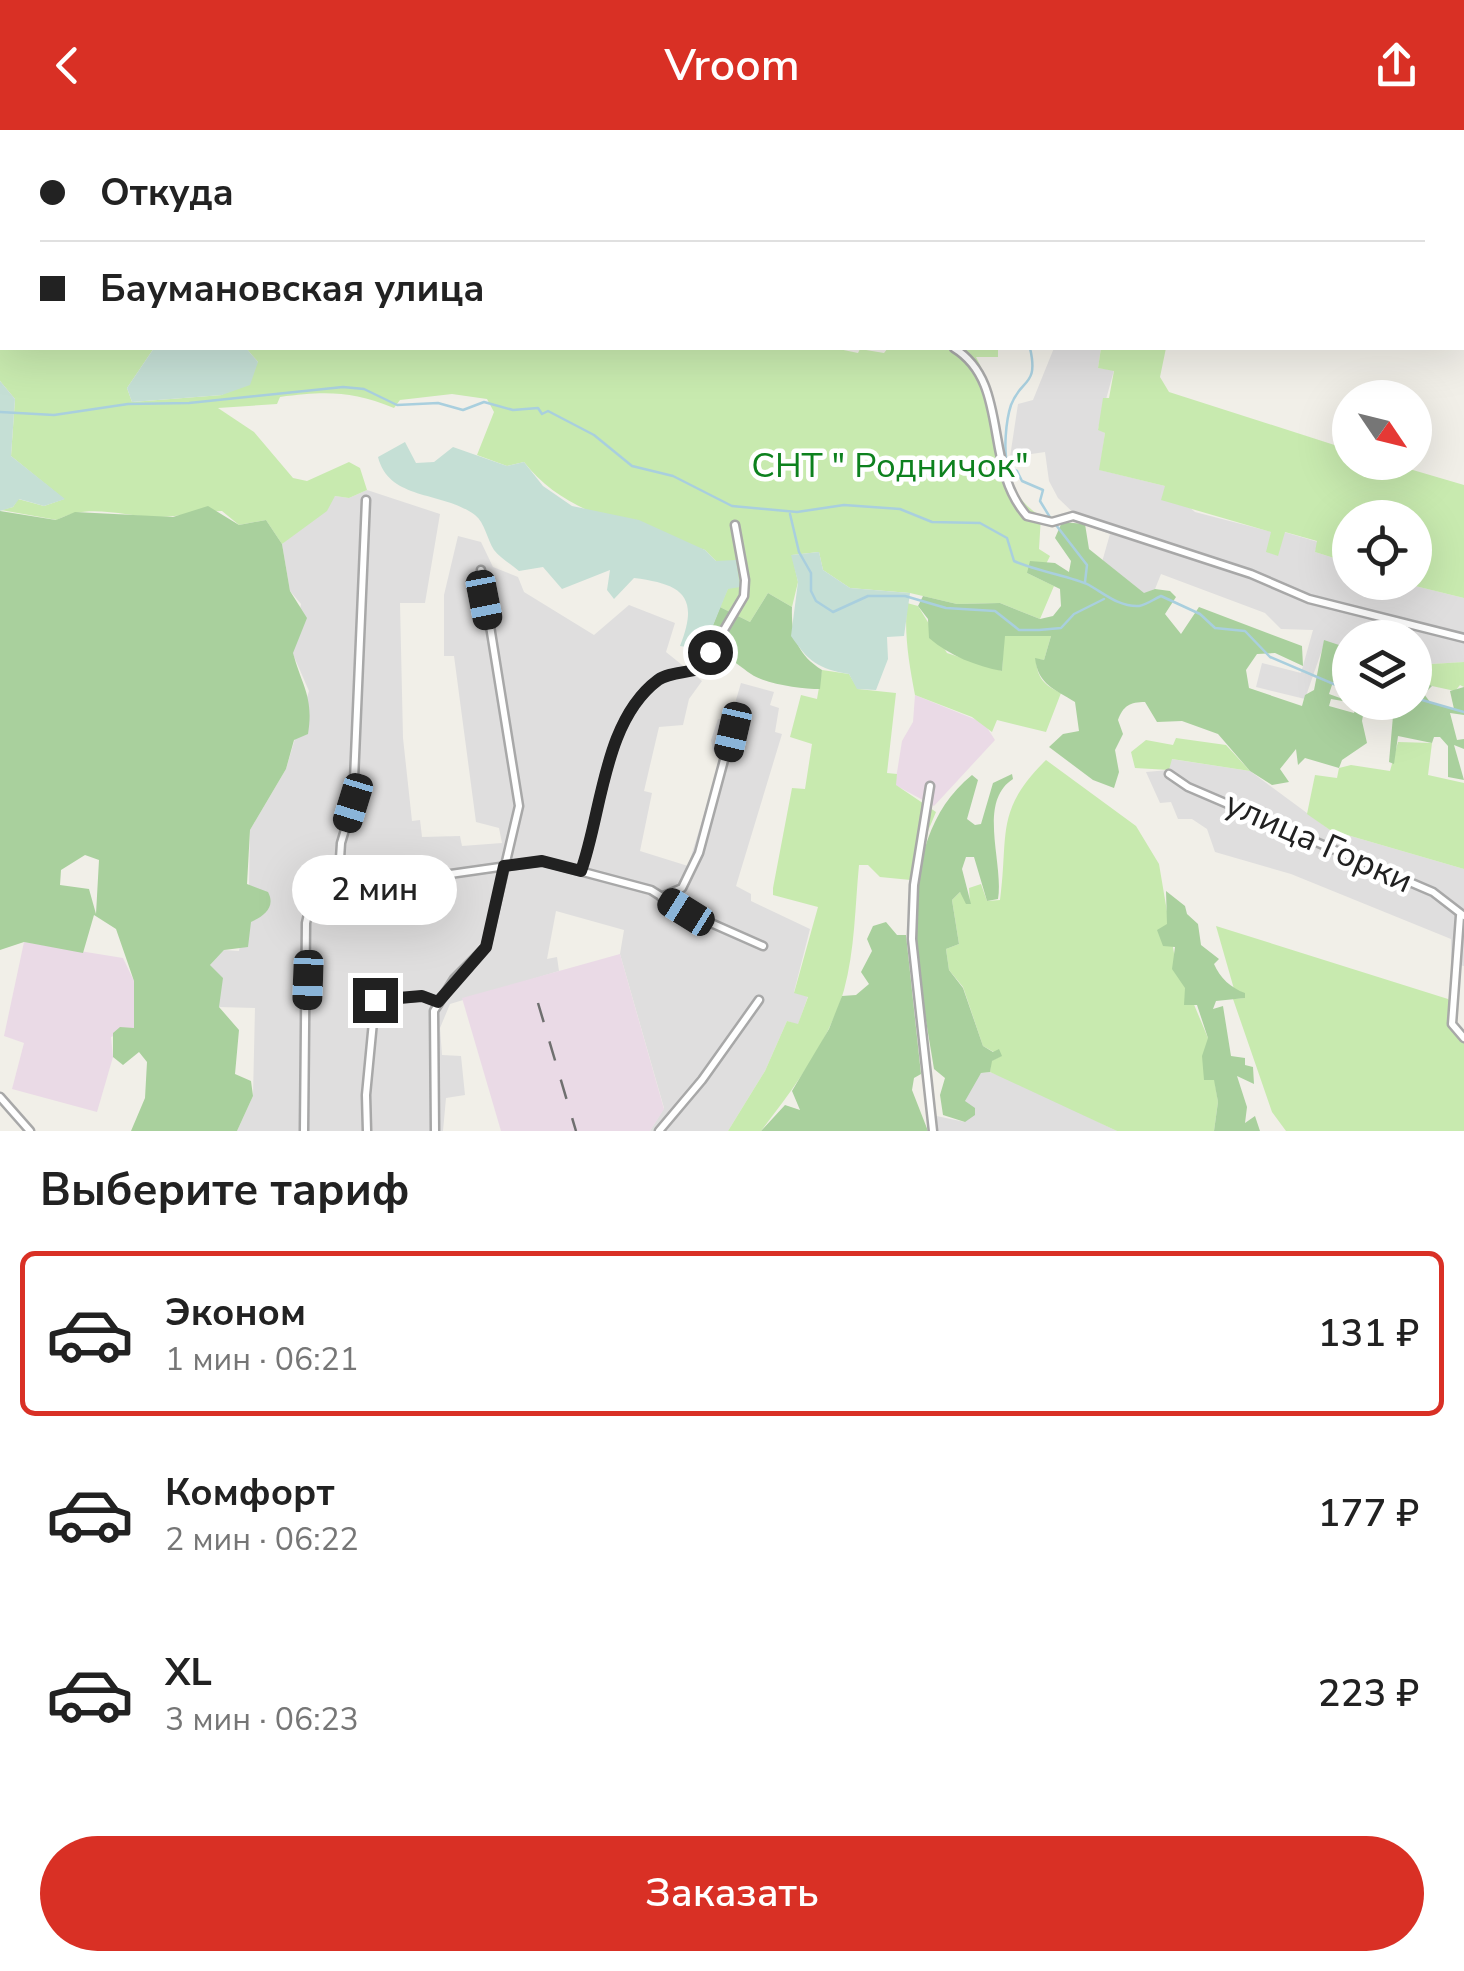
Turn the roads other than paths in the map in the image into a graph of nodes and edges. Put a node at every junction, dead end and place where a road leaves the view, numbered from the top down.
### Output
1 (957, 350) edge
2 (366, 500) dead end
3 (735, 525) dead end
4 (482, 570) dead end
5 (1464, 638) edge
6 (738, 708) dead end
7 (1169, 774) dead end
8 (930, 786) dead end
9 (504, 866) junction
10 (581, 871) junction
11 (338, 890) junction
12 (662, 896) junction
13 (1462, 916) edge
14 (763, 946) dead end
15 (759, 1000) dead end
16 (438, 1002) junction
17 (1464, 1038) edge
18 (0, 1096) edge
19 (30, 1131) edge
20 (304, 1131) edge
21 (367, 1131) edge
22 (436, 1131) edge
23 (659, 1131) edge
24 (933, 1131) edge

1 - 5 street
2 - 11 street
3 - 10 street
4 - 9 street
6 - 12 street
7 - 13 street, улица Горки
8 - 24 street
9 - 10 street
9 - 11 street
9 - 16 street
10 - 12 street
11 - 20 street
12 - 14 street
13 - 17 street
15 - 23 street
16 - 21 street
16 - 22 street
18 - 19 street

